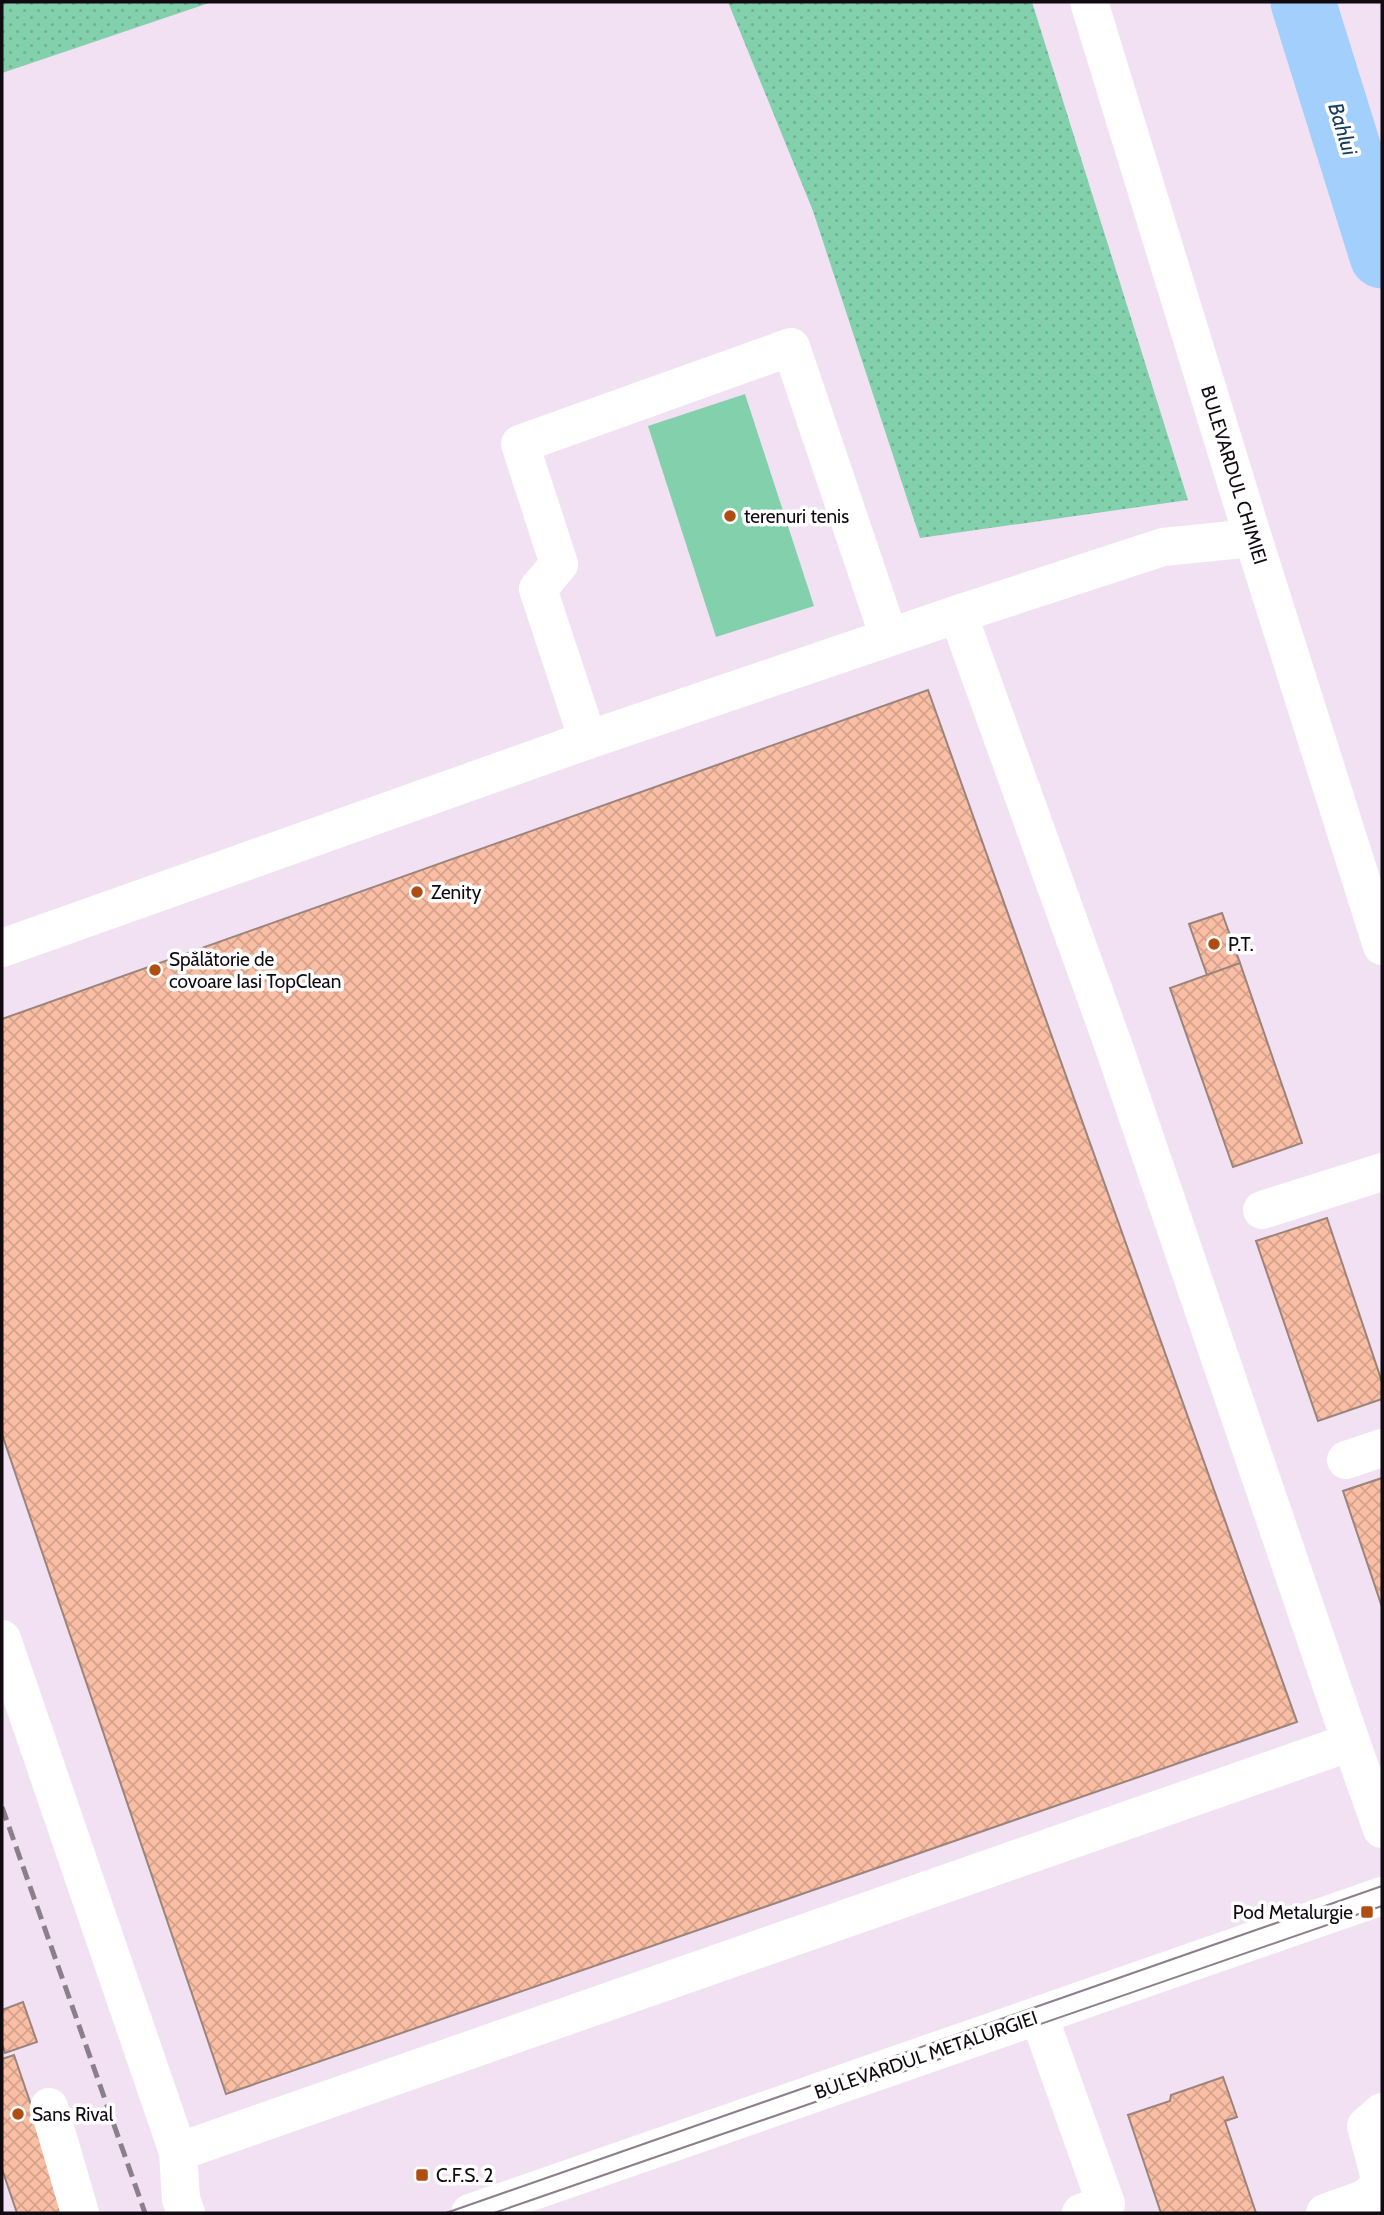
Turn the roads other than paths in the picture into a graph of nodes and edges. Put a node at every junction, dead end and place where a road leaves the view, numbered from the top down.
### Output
1 (1089, 2) edge
2 (1253, 538) junction
3 (958, 614) junction
4 (889, 637) junction
5 (587, 740) junction
6 (1382, 946) edge
7 (2, 948) edge
8 (1382, 1172) edge
9 (1262, 1210) dead end
10 (1382, 1448) edge
11 (1346, 1460) dead end
12 (2, 1639) edge
13 (1350, 1742) junction
14 (1382, 1829) edge
15 (1382, 1896) edge
16 (1039, 2016) junction
17 (49, 2107) dead end
18 (1382, 2112) edge
19 (178, 2152) junction
20 (1099, 2210) edge
21 (80, 2213) edge
22 (186, 2213) edge
23 (470, 2213) edge
24 (1325, 2213) edge

1 - 2 main road, BULEVARDUL CHIMIEI
2 - 3 main road
2 - 6 main road, BULEVARDUL CHIMIEI
3 - 4 main road
3 - 13 main road
4 - 5 main road
4 - 5 main road
5 - 7 main road
8 - 9 main road
10 - 11 main road
12 - 19 main road
13 - 14 main road
13 - 19 main road
15 - 16 main road, BULEVARDUL METALURGIEI
16 - 20 main road
16 - 23 main road, BULEVARDUL METALURGIEI
17 - 21 main road
18 - 24 main road
19 - 22 main road

